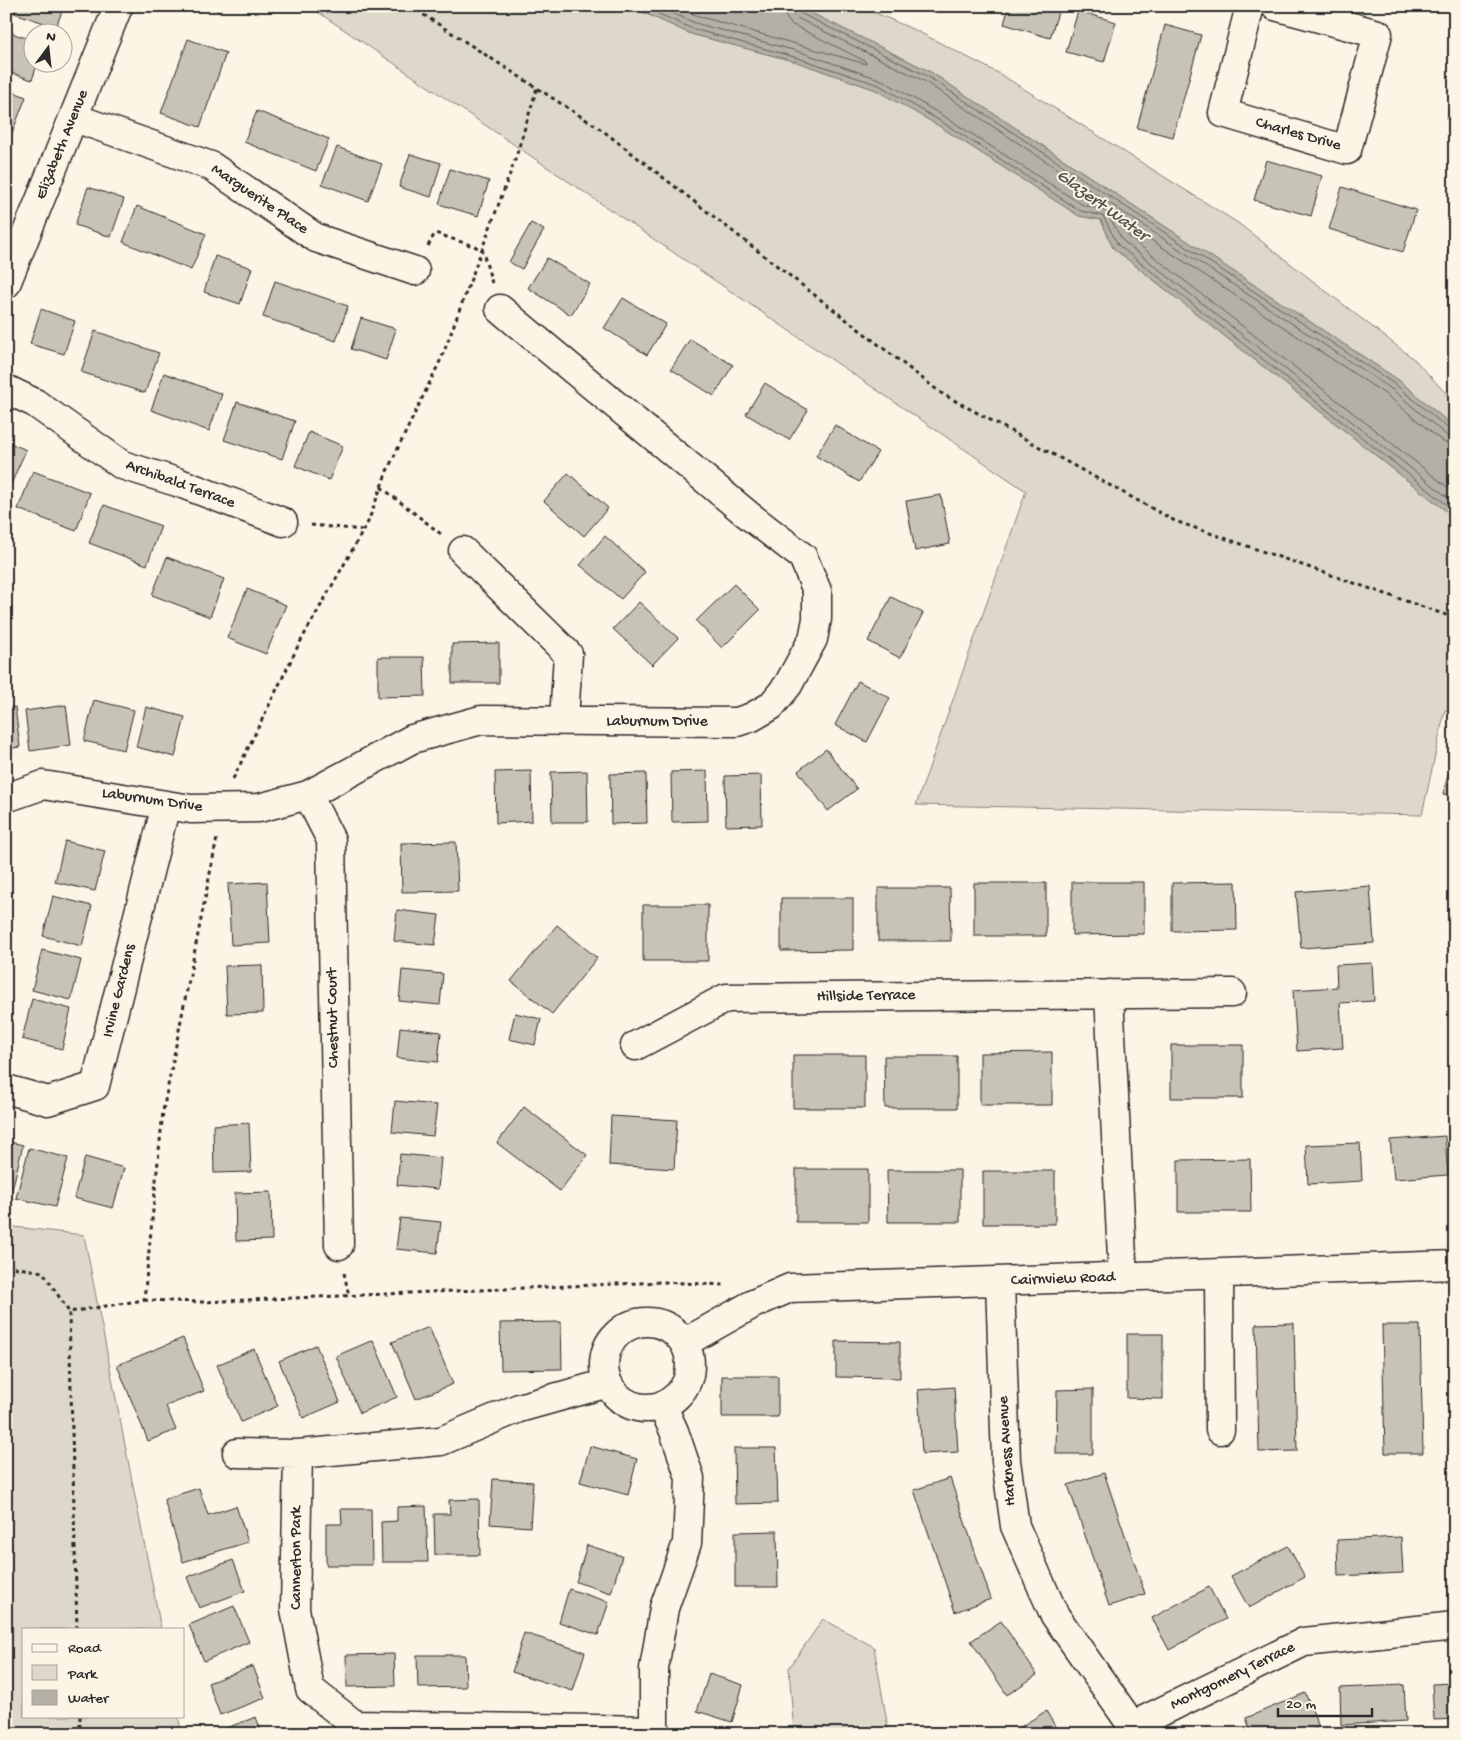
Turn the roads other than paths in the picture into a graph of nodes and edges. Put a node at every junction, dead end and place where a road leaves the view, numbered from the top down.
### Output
1 (1250, 6) edge
2 (1275, 6) edge
3 (118, 7) edge
4 (75, 118) junction
5 (416, 271) road end
6 (6, 284) edge
7 (500, 310) dead end
8 (6, 389) edge
9 (283, 522) road end
10 (463, 551) road end
11 (564, 720) junction
12 (308, 796) junction
13 (6, 798) edge
14 (166, 805) junction
15 (1232, 993) dead end
16 (1109, 994) junction
17 (635, 1046) dead end
18 (6, 1089) edge
19 (339, 1245) dead end
20 (1455, 1265) edge
21 (1219, 1274) junction
22 (1123, 1278) junction
23 (1000, 1282) junction
24 (684, 1343) junction
25 (608, 1383) junction
26 (662, 1405) junction
27 (1220, 1430) dead end
28 (237, 1453) dead end
29 (298, 1454) junction
30 (1455, 1626) edge
31 (1136, 1729) edge
32 (654, 1732) edge

1 - 2 street, Charles Drive
3 - 4 street, Elizabeth Avenue
4 - 5 street, Marguerite Place
4 - 6 street, Elizabeth Avenue
7 - 11 street, Laburnum Drive
8 - 9 street, Archibald Terrace
10 - 11 street
11 - 12 street, Laburnum Drive
12 - 14 street, Laburnum Drive
12 - 19 street, Chestnut Court
13 - 14 street, Laburnum Drive
14 - 18 street, Irvine Gardens
15 - 16 street, Hillside Terrace
16 - 17 street, Hillside Terrace
16 - 22 street
20 - 21 street, Cairnview Road
21 - 22 street, Cairnview Road
21 - 27 street
22 - 23 street, Cairnview Road
23 - 24 street, Cairnview Road
23 - 31 street, Harkness Avenue
24 - 25 street
24 - 26 street
25 - 26 street
25 - 29 street
26 - 32 street, Cannerton Park
28 - 29 street
29 - 32 street, Cannerton Park
30 - 31 street, Montgomery Terrace

